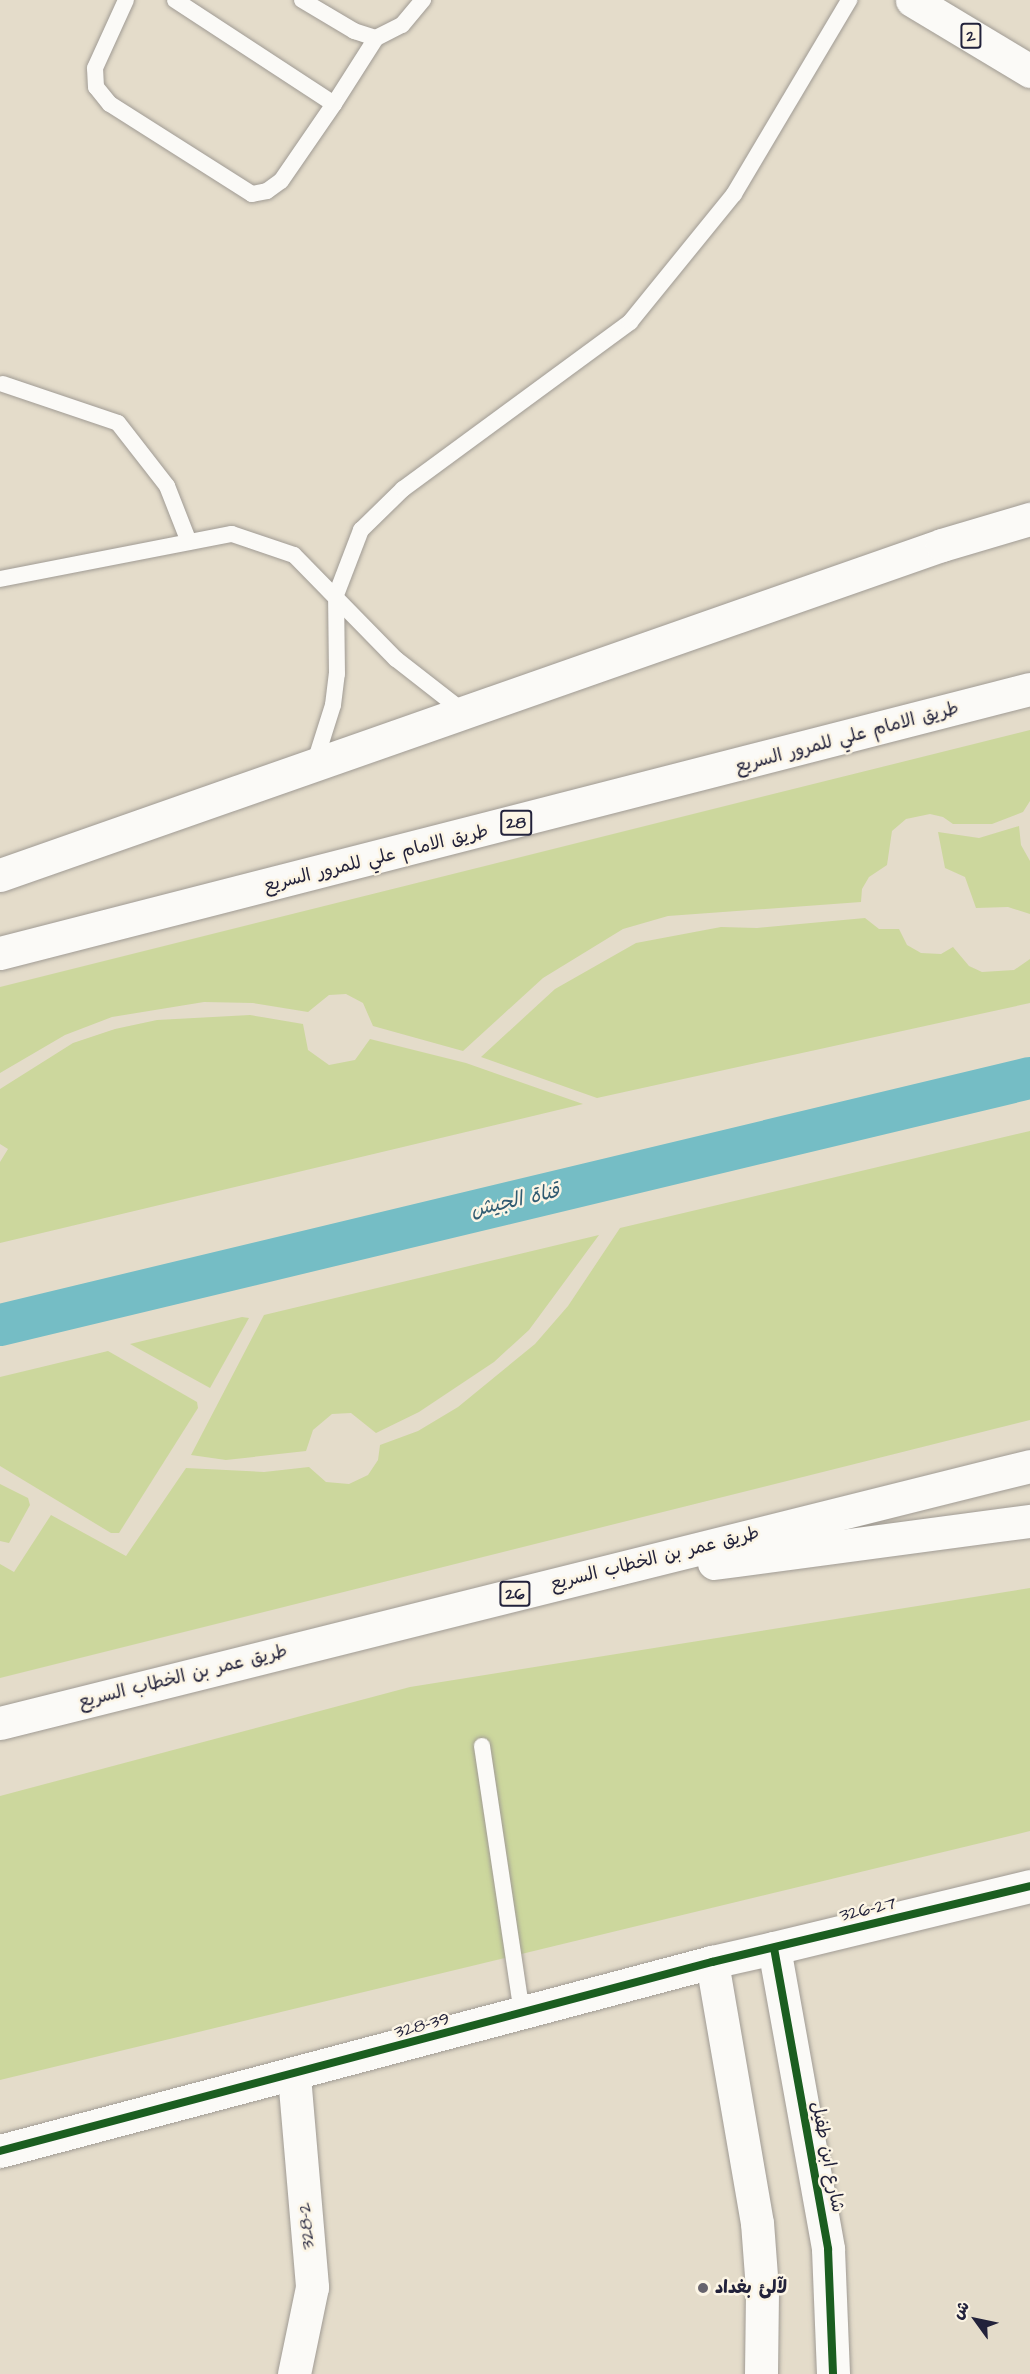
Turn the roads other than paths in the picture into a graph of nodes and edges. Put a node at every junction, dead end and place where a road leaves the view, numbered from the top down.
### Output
1 (126, 0) edge
2 (175, 0) edge
3 (302, 0) edge
4 (423, 0) edge
5 (849, 0) edge
6 (912, 0) edge
7 (376, 38) junction
8 (1030, 71) edge
9 (334, 104) junction
10 (3, 384) dead end
11 (1030, 499) edge
12 (1030, 519) edge
13 (189, 542) junction
14 (942, 545) junction
15 (0, 579) edge
16 (336, 595) junction
17 (1030, 689) edge
18 (465, 713) junction
19 (314, 765) junction
20 (0, 875) edge
21 (0, 953) edge
22 (1030, 1466) edge
23 (1030, 1521) edge
24 (552, 1585) junction
25 (0, 1723) edge
26 (482, 1746) dead end
27 (1030, 1886) edge
28 (774, 1948) junction
29 (712, 1962) junction
30 (522, 2014) junction
31 (294, 2076) junction
32 (0, 2151) edge
33 (294, 2374) edge
34 (761, 2374) edge
35 (833, 2374) edge

1 - 9 lane
2 - 9 lane
3 - 7 lane
4 - 7 lane
5 - 16 lane
6 - 8 main road, 2
7 - 9 lane
10 - 13 lane
11 - 14 main road
12 - 14 main road
13 - 15 lane
13 - 16 lane
14 - 18 main road
16 - 18 lane
16 - 19 lane
17 - 21 main road, طريق الامام علي للمرور السريع / 28
18 - 19 main road
19 - 20 main road
22 - 24 main road, طريق عمر بن الخطاب السريع / 26
23 - 24 main road
24 - 25 main road, طريق عمر بن الخطاب السريع / 26
26 - 30 lane
27 - 28 main road, 326-27
28 - 29 main road, 326-27
28 - 35 main road, شارع ابن طفيل
29 - 30 main road, 328-39
29 - 34 main road
30 - 31 main road, 328-39
31 - 32 main road, 328-39
31 - 33 main road, 328-2

